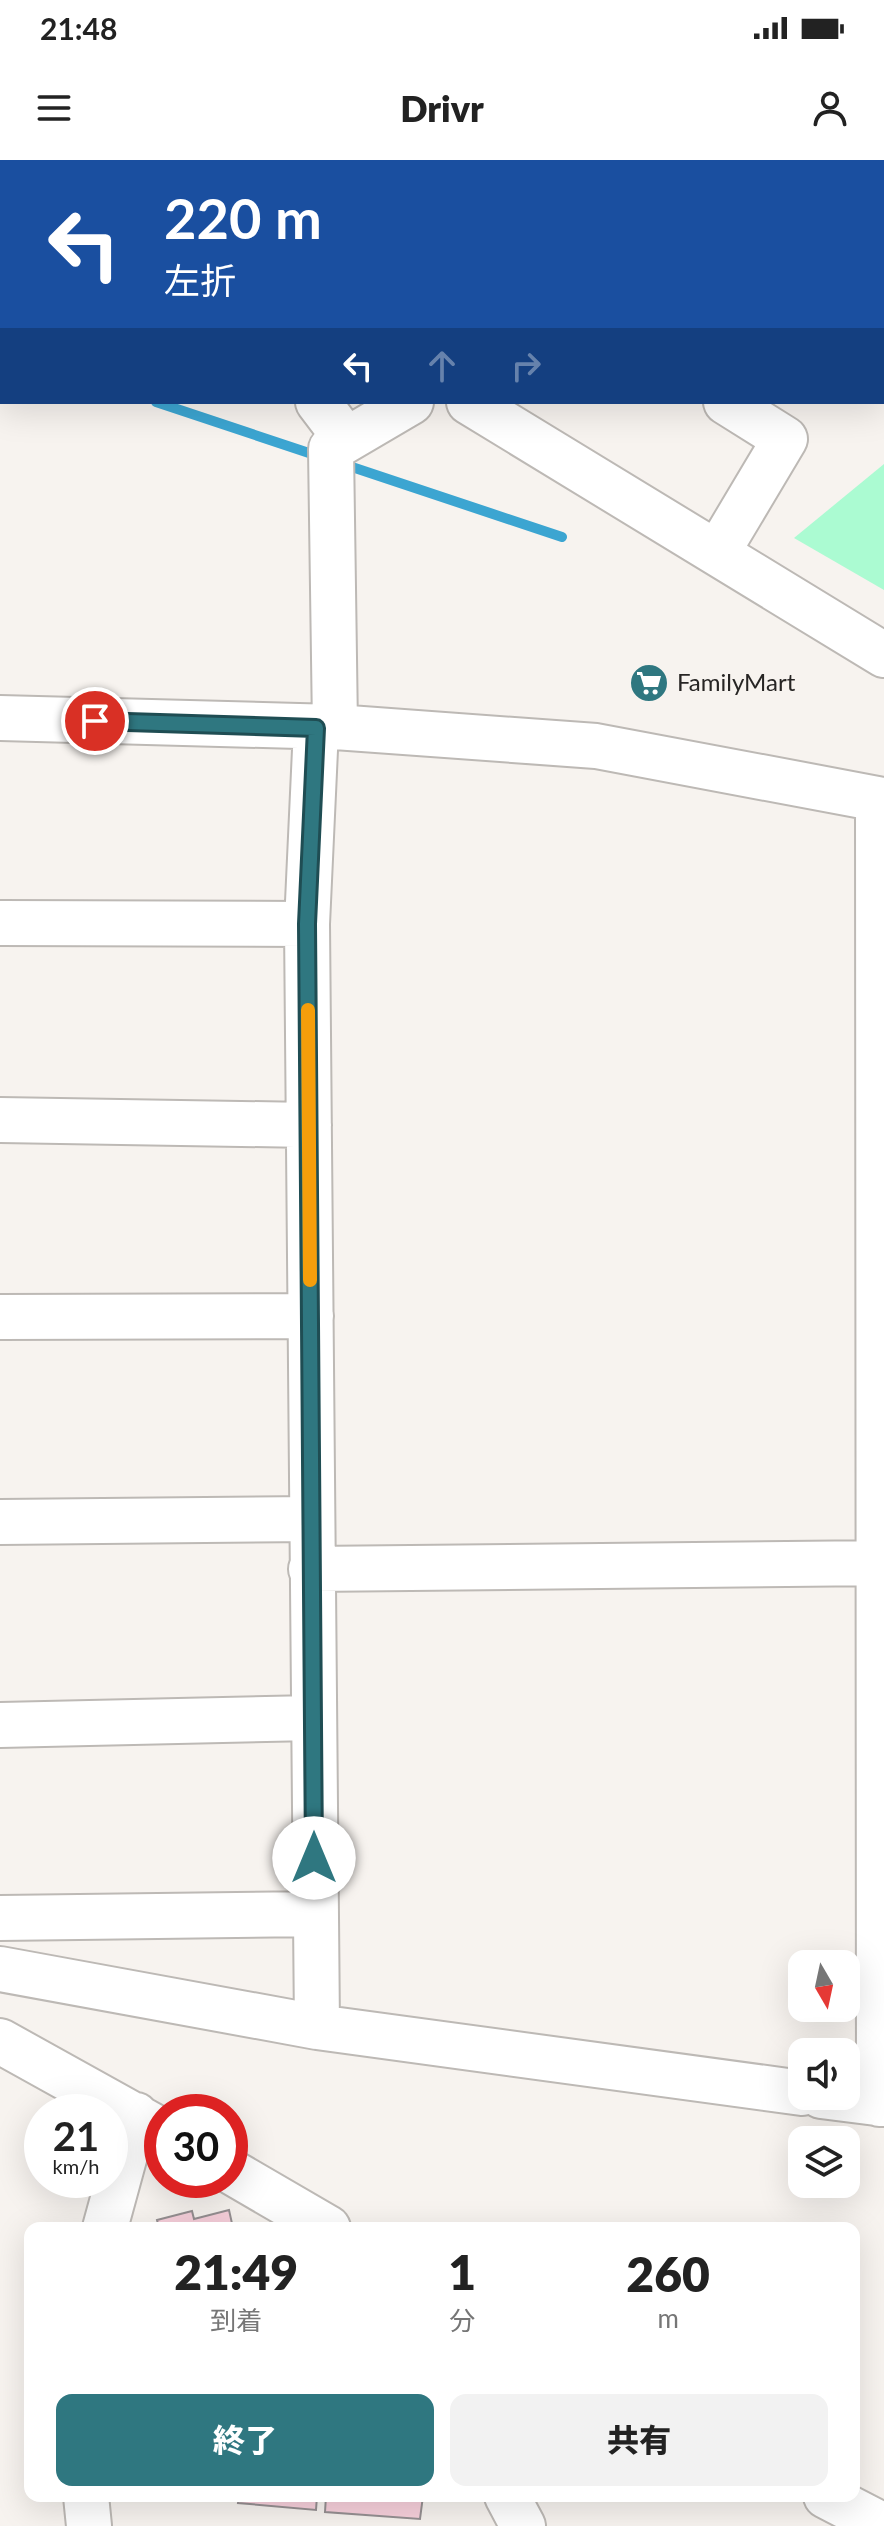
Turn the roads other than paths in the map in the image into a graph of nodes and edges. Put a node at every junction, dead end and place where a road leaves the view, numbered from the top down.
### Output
1 (320, 404) edge
2 (407, 404) edge
3 (472, 404) edge
4 (729, 404) edge
5 (346, 439) junction
6 (717, 553) junction
7 (884, 655) edge
8 (0, 718) edge
9 (326, 727) junction
10 (881, 799) edge
11 (0, 923) edge
12 (307, 924) junction
13 (0, 1120) edge
14 (309, 1125) junction
15 (311, 1316) junction
16 (0, 1317) edge
17 (312, 1519) junction
18 (0, 1522) edge
19 (882, 1563) edge
20 (311, 1569) junction
21 (313, 1718) junction
22 (0, 1725) edge
23 (314, 1914) junction
24 (0, 1918) edge
25 (0, 1969) edge
26 (317, 2027) junction
27 (0, 2041) edge
28 (788, 2091) edge
29 (860, 2101) edge
30 (882, 2104) edge
31 (144, 2120) edge
32 (144, 2135) edge
33 (248, 2181) edge
34 (108, 2222) edge
35 (318, 2222) edge
36 (87, 2502) edge
37 (510, 2502) edge
38 (836, 2509) edge
39 (89, 2526) edge
40 (523, 2526) edge
41 (884, 2526) edge

1 - 5 street
2 - 5 street
3 - 6 street
4 - 6 street
5 - 9 street
6 - 7 street
8 - 9 street
9 - 10 street
9 - 12 street
10 - 19 street
11 - 12 street
12 - 14 street
13 - 14 street
14 - 15 street
15 - 16 street
15 - 17 street
17 - 18 street
17 - 20 street
19 - 20 street
19 - 30 street
20 - 21 street
21 - 22 street
21 - 23 street
23 - 24 street
23 - 26 street
25 - 26 street
26 - 28 street
27 - 31 street
29 - 30 street
32 - 34 street
33 - 35 street
36 - 39 street
37 - 40 street
38 - 41 street

